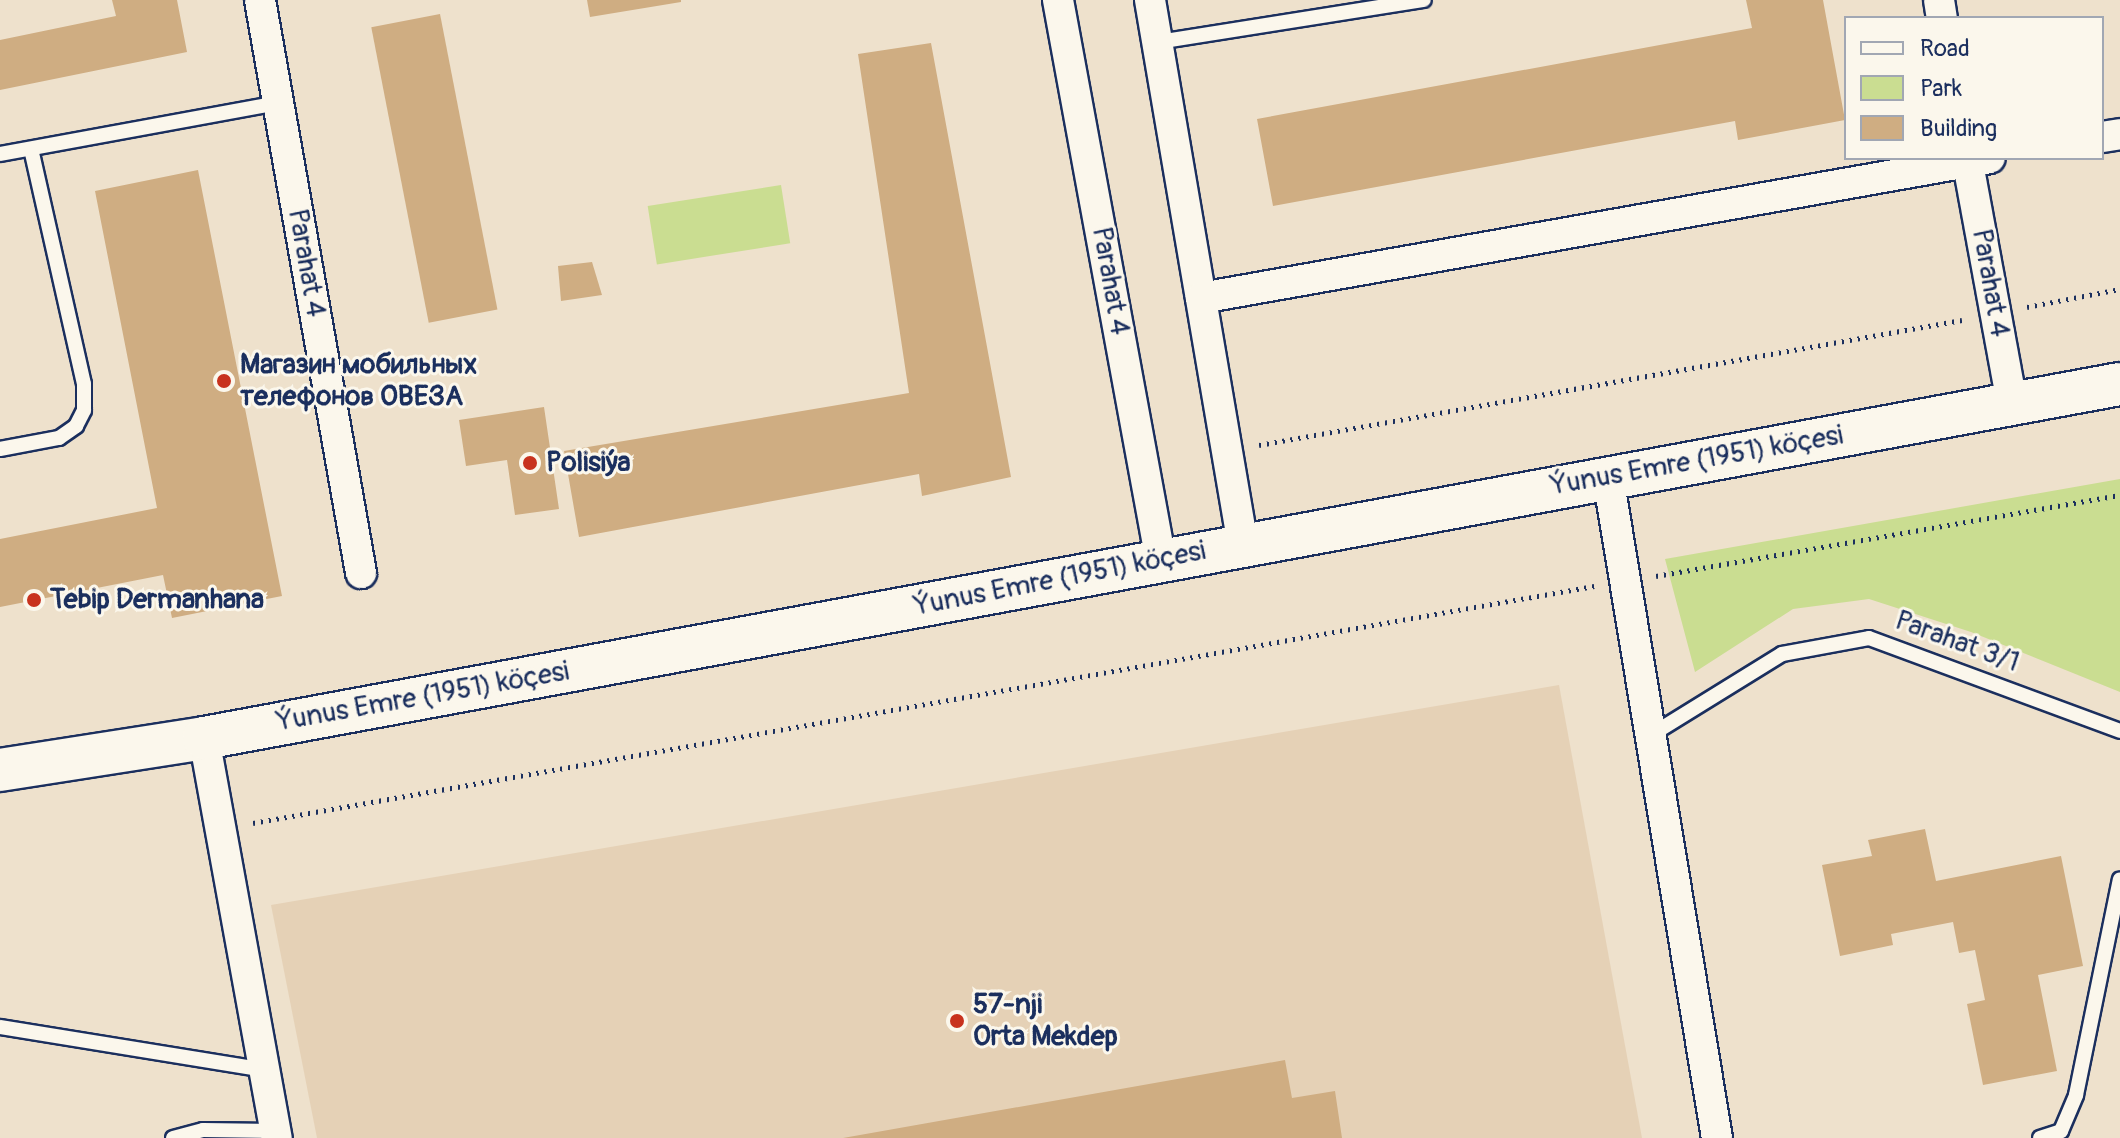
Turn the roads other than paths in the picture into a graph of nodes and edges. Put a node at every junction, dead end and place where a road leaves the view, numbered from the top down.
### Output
1 (260, 0) edge
2 (1058, 0) edge
3 (1150, 0) edge
4 (1424, 0) edge
5 (1403, 1) edge
6 (1158, 42) junction
7 (277, 103) junction
8 (31, 149) junction
9 (0, 154) edge
10 (1969, 160) edge
11 (1975, 160) edge
12 (1201, 298) junction
13 (2120, 384) edge
14 (2012, 403) junction
15 (0, 449) edge
16 (1608, 477) junction
17 (1243, 545) junction
18 (1161, 561) junction
19 (361, 573) dead end
20 (2120, 731) edge
21 (1651, 735) junction
22 (204, 738) junction
23 (0, 770) edge
24 (2120, 879) edge
25 (0, 1027) edge
26 (265, 1070) junction
27 (276, 1134) edge
28 (173, 1138) edge
29 (1717, 1138) edge
30 (2040, 1138) edge

1 - 7 street, Parahat 4
2 - 18 street, Parahat 4
3 - 6 street
4 - 5 lane
5 - 6 lane
6 - 12 street
7 - 8 lane
7 - 19 street, Parahat 4
8 - 9 lane
8 - 15 lane
10 - 12 street
11 - 14 street, Parahat 4
12 - 17 street
13 - 14 street, Ýunus Emre (1951) köçesi
14 - 16 street, Ýunus Emre (1951) köçesi
16 - 17 street, Ýunus Emre (1951) köçesi
16 - 21 street
17 - 18 street, Ýunus Emre (1951) köçesi
18 - 22 street, Ýunus Emre (1951) köçesi
20 - 21 lane, Parahat 3/1
21 - 29 street
22 - 23 street, Ýunus Emre (1951) köçesi
22 - 26 street
24 - 30 lane
25 - 26 lane
26 - 27 street
27 - 28 lane

